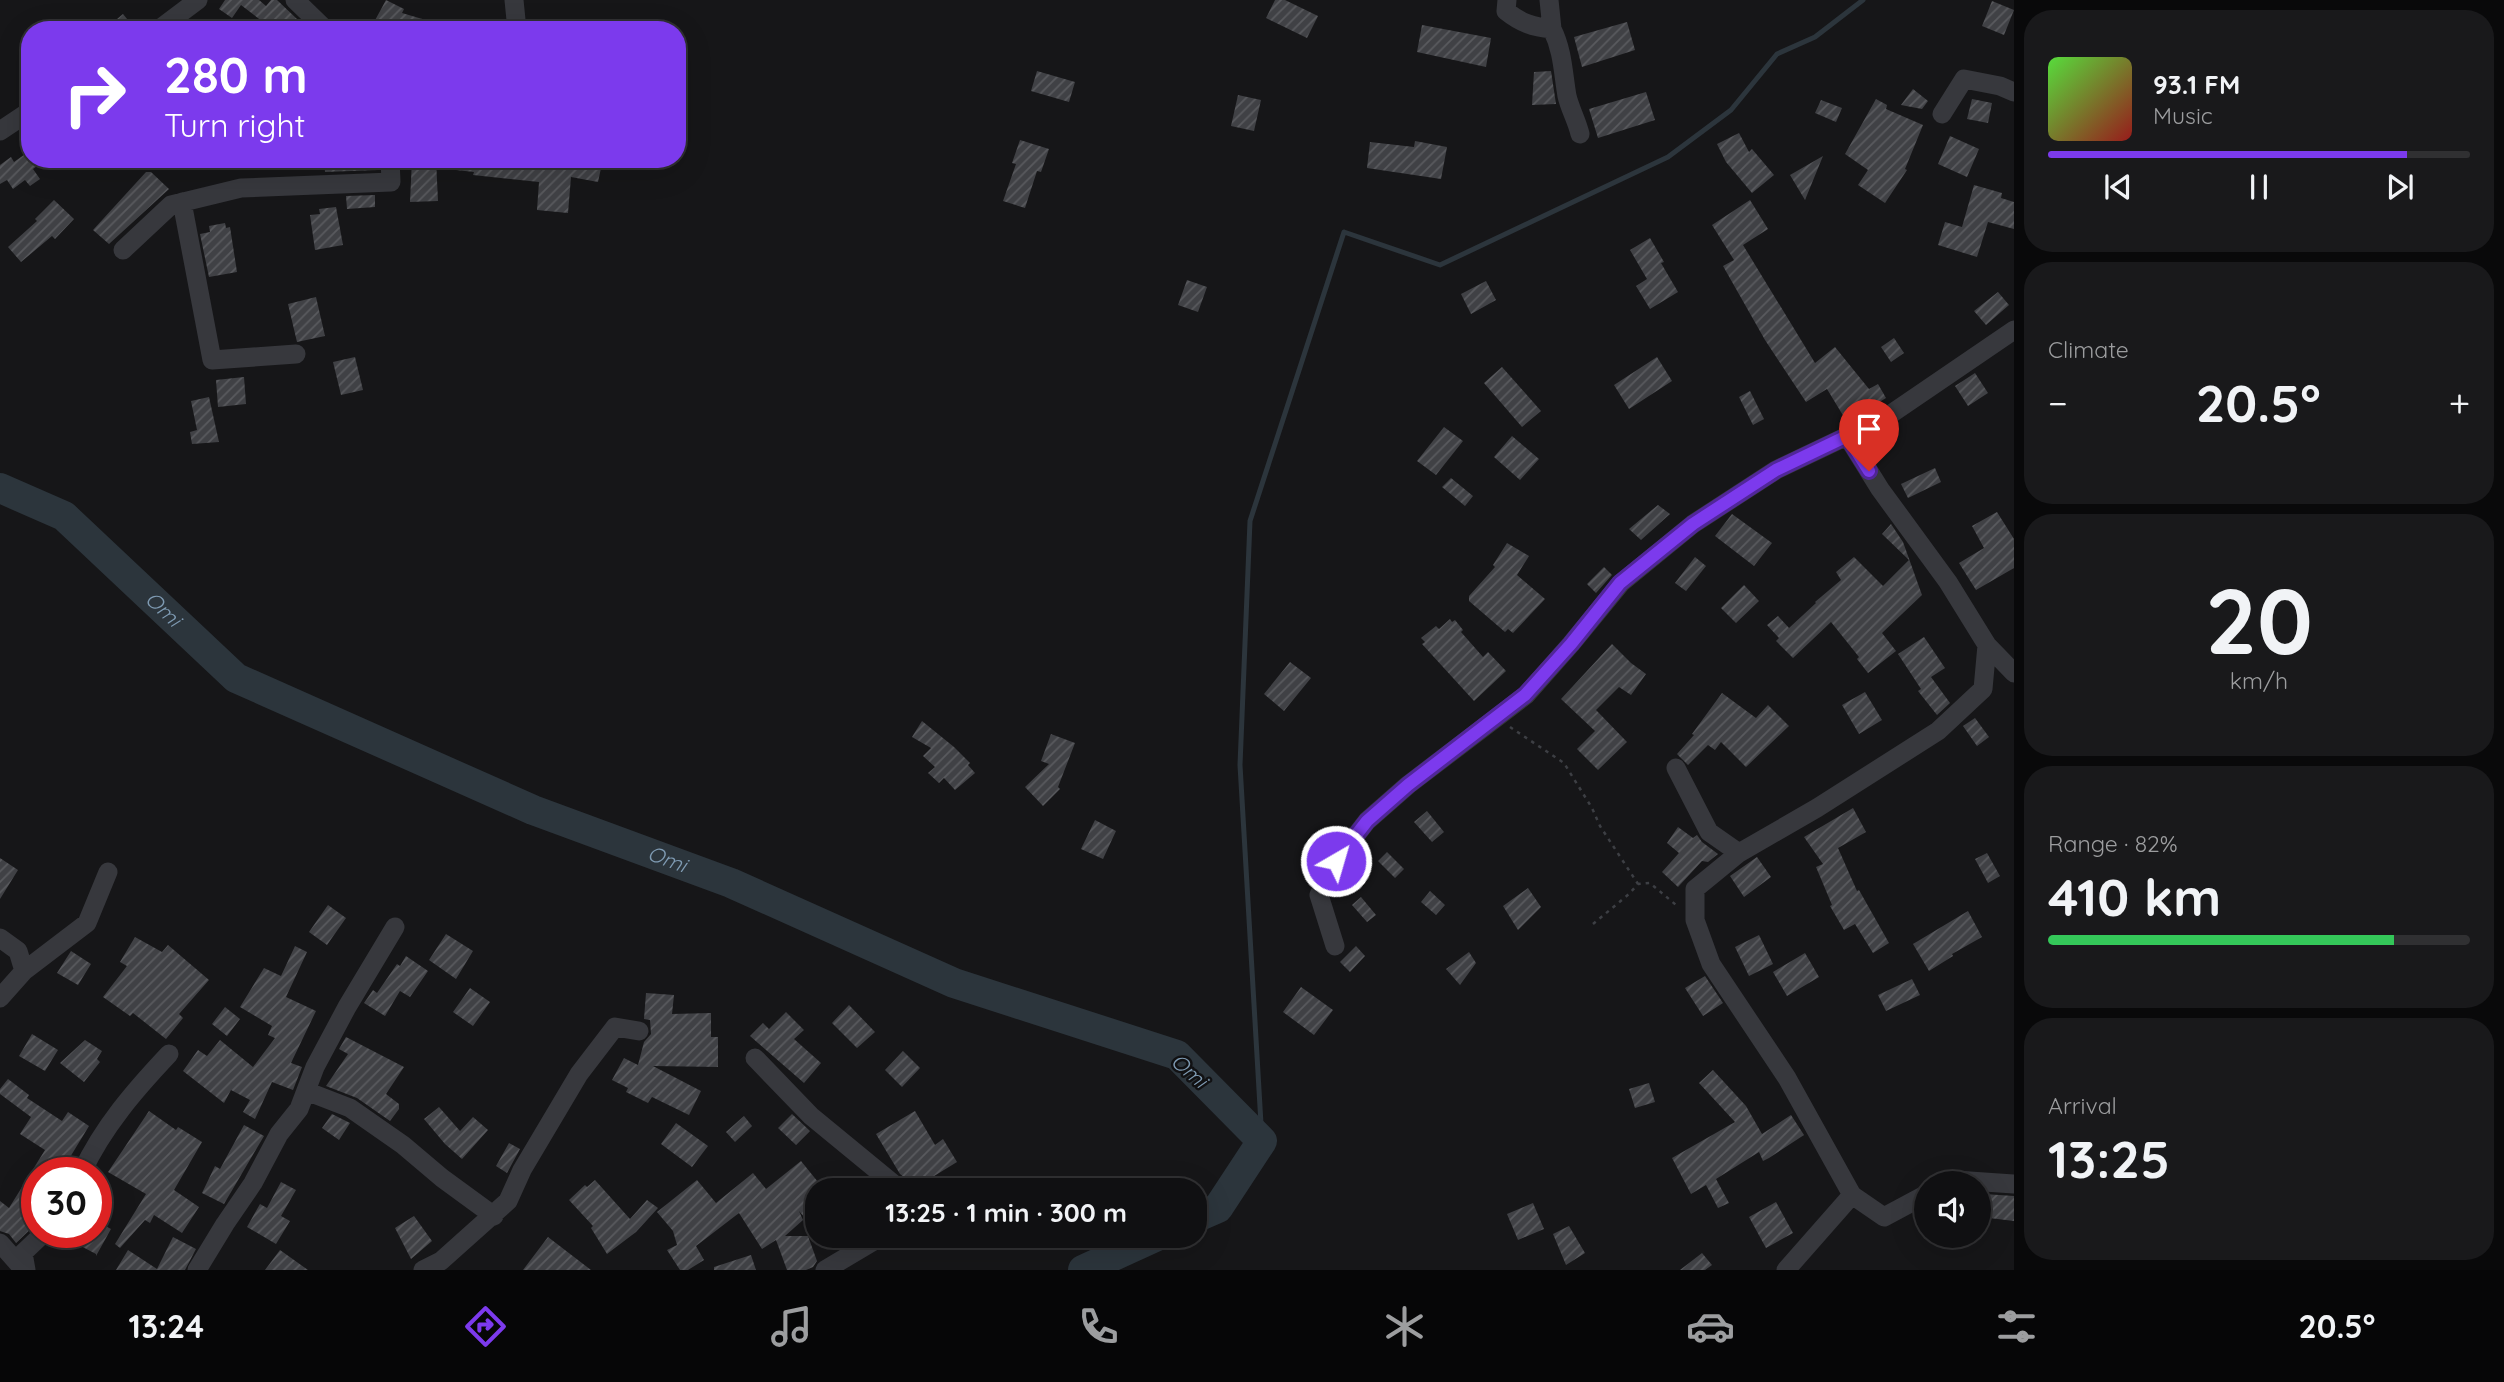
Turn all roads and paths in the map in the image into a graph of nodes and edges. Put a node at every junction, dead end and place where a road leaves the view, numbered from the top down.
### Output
1 (198, 0) edge
2 (295, 0) edge
3 (514, 0) edge
4 (1507, 0) edge
5 (1549, 0) edge
6 (170, 21) edge
7 (317, 21) edge
8 (516, 21) edge
9 (1552, 29) junction
10 (2014, 92) edge
11 (1942, 114) dead end
12 (21, 117) edge
13 (0, 131) edge
14 (1580, 134) dead end
15 (390, 168) edge
16 (182, 202) junction
17 (123, 250) dead end
18 (2014, 330) edge
19 (296, 354) dead end
20 (1847, 436) junction
21 (1987, 645) junction
22 (2014, 673) edge
23 (1497, 717) junction
24 (1676, 768) dead end
25 (1739, 853) junction
26 (108, 872) dead end
27 (1638, 884) junction
28 (1695, 920) junction
29 (1593, 923) dead end
30 (396, 927) dead end
31 (0, 938) edge
32 (1335, 946) dead end
33 (24, 971) junction
34 (0, 998) edge
35 (639, 1031) dead end
36 (169, 1054) dead end
37 (755, 1058) dead end
38 (306, 1091) junction
39 (89, 1157) edge
40 (886, 1178) edge
41 (1991, 1182) edge
42 (2014, 1184) edge
43 (1852, 1195) junction
44 (1914, 1201) edge
45 (494, 1216) junction
46 (0, 1242) edge
47 (28, 1248) edge
48 (862, 1248) edge
49 (25, 1270) edge
50 (197, 1270) edge
51 (424, 1270) edge
52 (825, 1270) edge
53 (1786, 1270) edge

1 - 6 street
2 - 7 street
3 - 8 street
4 - 9 street
5 - 9 street
9 - 14 street
10 - 11 street
12 - 13 street
15 - 16 street
16 - 17 street
16 - 19 street
18 - 20 street
20 - 21 street
20 - 23 street
21 - 22 street
21 - 25 street
23 - 27 path
23 - 32 street
24 - 25 street
25 - 28 street
26 - 33 street
27 - 28 path
27 - 29 path
28 - 43 street
30 - 38 street
31 - 33 street
33 - 34 street
35 - 45 street
36 - 39 street
37 - 40 street
38 - 45 street
38 - 50 street
41 - 42 street
43 - 44 street
43 - 53 street
45 - 51 street
46 - 49 street
47 - 49 street
48 - 52 street

